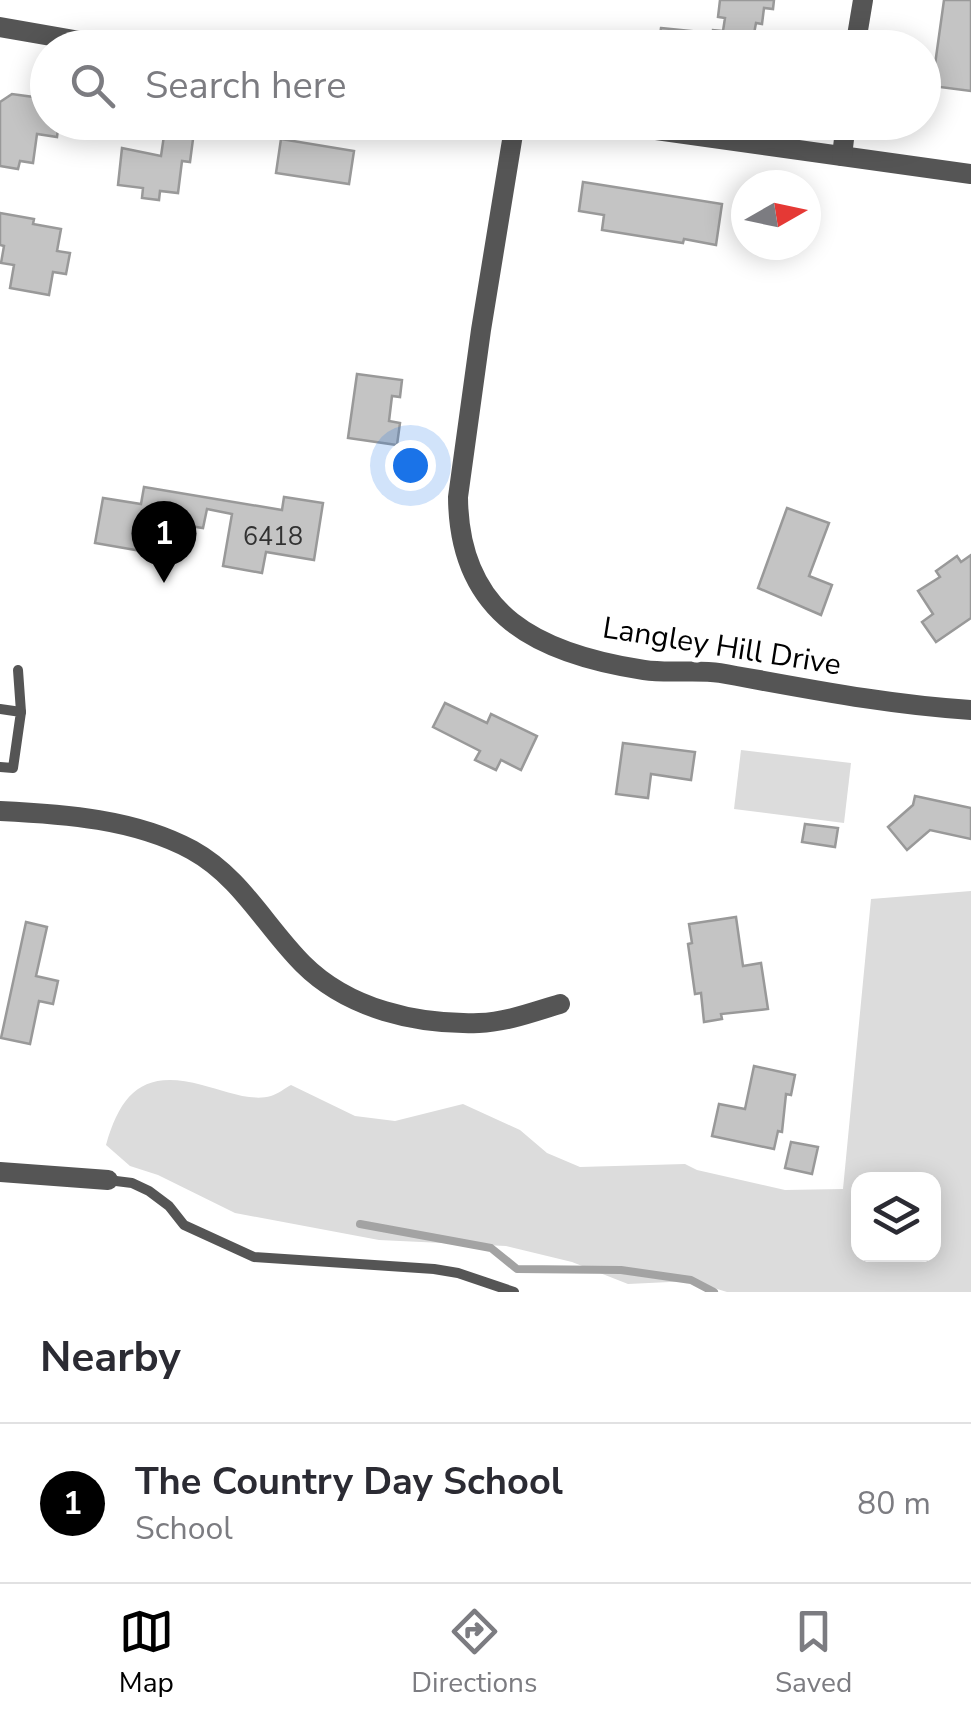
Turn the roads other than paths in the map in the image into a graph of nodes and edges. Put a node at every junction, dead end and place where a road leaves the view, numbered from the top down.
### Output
1 (862, 0) edge
2 (0, 27) edge
3 (858, 30) edge
4 (30, 32) edge
5 (512, 140) edge
6 (728, 140) edge
7 (844, 140) edge
8 (842, 156) junction
9 (971, 174) edge
10 (18, 670) dead end
11 (0, 709) edge
12 (971, 710) edge
13 (21, 712) junction
14 (0, 766) edge
15 (0, 811) edge
16 (560, 1004) dead end
17 (0, 1172) edge
18 (108, 1180) joint
19 (514, 1292) edge

1 - 3 street
2 - 4 street
5 - 12 street, Langley Hill Drive
6 - 8 street
7 - 8 street
8 - 9 street
10 - 13 lane
11 - 13 lane
13 - 14 lane
15 - 16 street
17 - 18 street
18 - 19 lane

